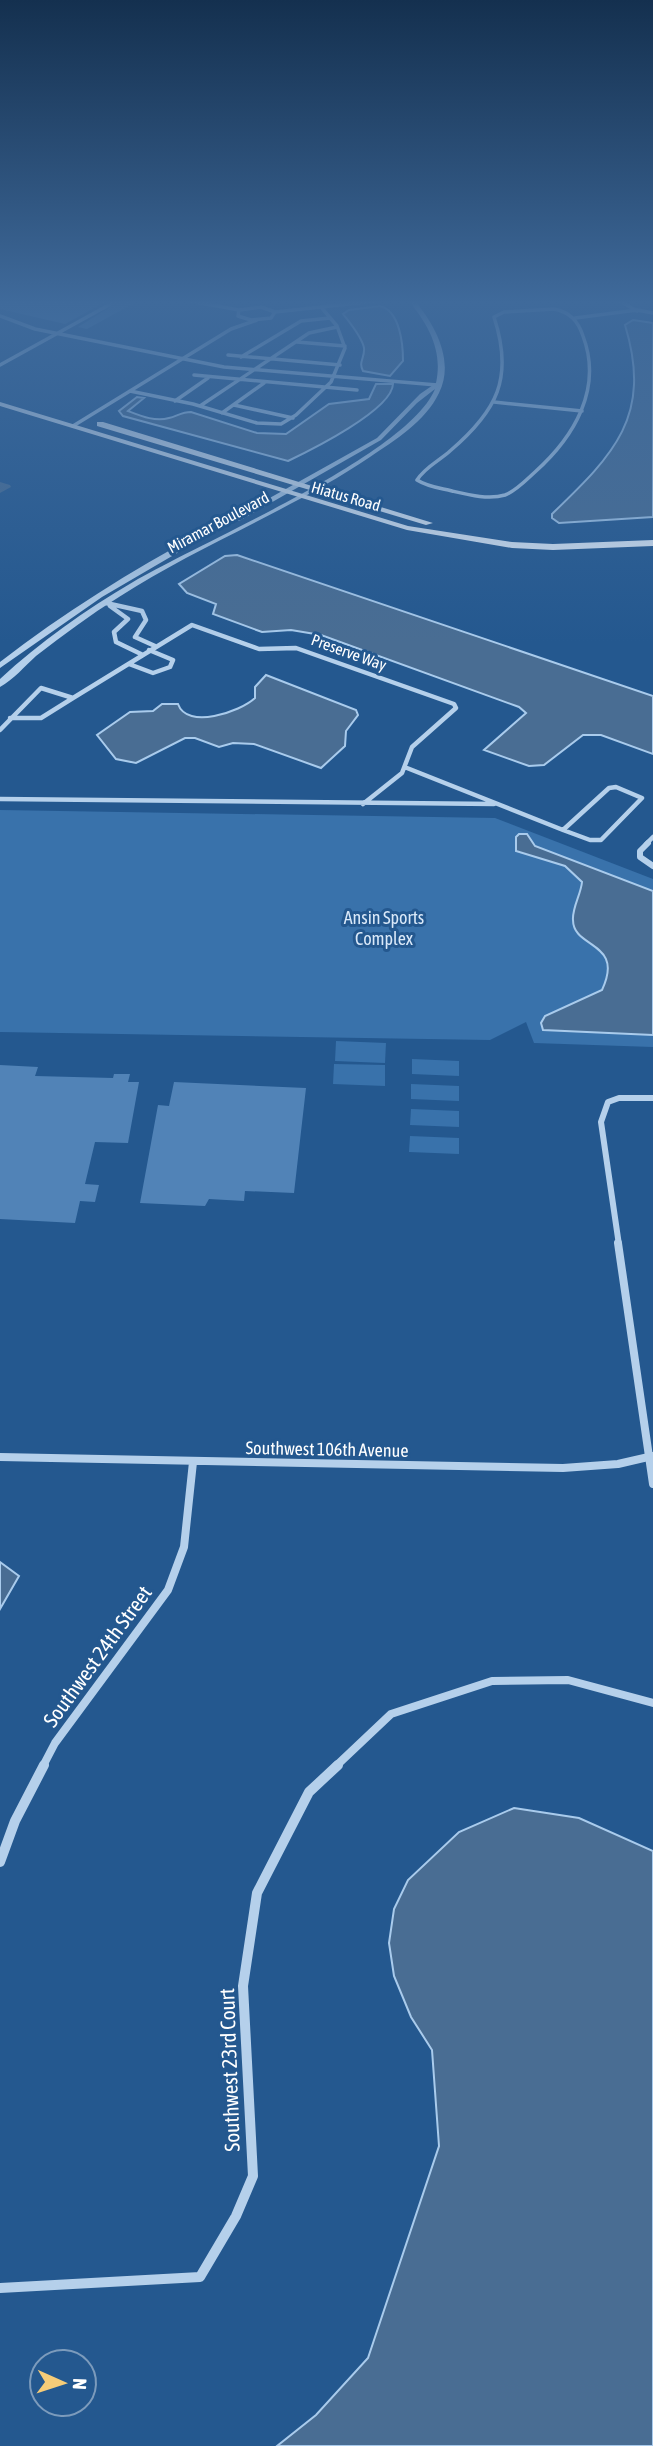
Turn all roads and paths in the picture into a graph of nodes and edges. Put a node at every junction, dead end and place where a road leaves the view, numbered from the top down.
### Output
1 (37, 415) edge
2 (68, 415) edge
3 (92, 415) edge
4 (232, 415) edge
5 (280, 415) edge
6 (296, 415) edge
7 (404, 415) edge
8 (418, 415) edge
9 (485, 415) edge
10 (579, 415) edge
11 (293, 418) junction
12 (84, 420) junction
13 (73, 426) junction
14 (297, 484) junction
15 (311, 488) junction
16 (283, 492) junction
17 (297, 496) junction
18 (223, 526) dead end
19 (212, 531) dead end
20 (653, 534) edge
21 (606, 541) junction
22 (653, 543) edge
23 (106, 603) junction
24 (155, 646) junction
25 (149, 650) junction
26 (143, 655) junction
27 (129, 664) junction
28 (0, 666) edge
29 (2, 682) edge
30 (73, 698) junction
31 (10, 718) junction
32 (0, 730) edge
33 (407, 768) junction
34 (0, 799) edge
35 (363, 804) junction
36 (494, 804) junction
37 (563, 830) junction
38 (653, 837) edge
39 (653, 866) edge
40 (653, 1098) edge
41 (650, 1456) edge
42 (0, 1457) edge
43 (193, 1462) junction
44 (653, 1484) edge
45 (653, 1703) edge
46 (0, 1862) edge
47 (0, 2288) edge

1 - 13 main road, Hiatus Road
2 - 12 main road, Hiatus Road
3 - 12 street
4 - 11 street
5 - 11 street
6 - 11 street
7 - 14 street, Miramar Boulevard
8 - 15 street, Miramar Boulevard
9 - 10 street
12 - 13 street
12 - 14 main road, Hiatus Road
13 - 16 main road, Hiatus Road
14 - 15 main road, Hiatus Road
14 - 16 street, Miramar Boulevard
15 - 17 street, Miramar Boulevard
15 - 21 main road, Hiatus Road
16 - 17 main road, Hiatus Road
16 - 18 street, Miramar Boulevard
17 - 21 main road, Hiatus Road
17 - 23 street, Miramar Boulevard
19 - 28 street, Miramar Boulevard
20 - 21 main road, Hiatus Road
21 - 22 main road, Hiatus Road
23 - 24 street
23 - 26 street
23 - 29 street, Miramar Boulevard
24 - 25 street, Preserve Way
24 - 33 street, Preserve Way
25 - 26 street, Preserve Way
25 - 27 street
26 - 27 street, Preserve Way
27 - 30 street, Preserve Way
30 - 31 street, Preserve Way
30 - 31 street
31 - 32 street
33 - 35 street, Preserve Way
33 - 36 street
34 - 35 street
35 - 36 street
36 - 37 street
37 - 37 street
38 - 39 street
40 - 41 street
41 - 43 street, Southwest 106th Avenue
41 - 44 street
42 - 43 street, Southwest 106th Avenue
43 - 46 street, Southwest 24th Street
45 - 47 street, Southwest 23rd Court

